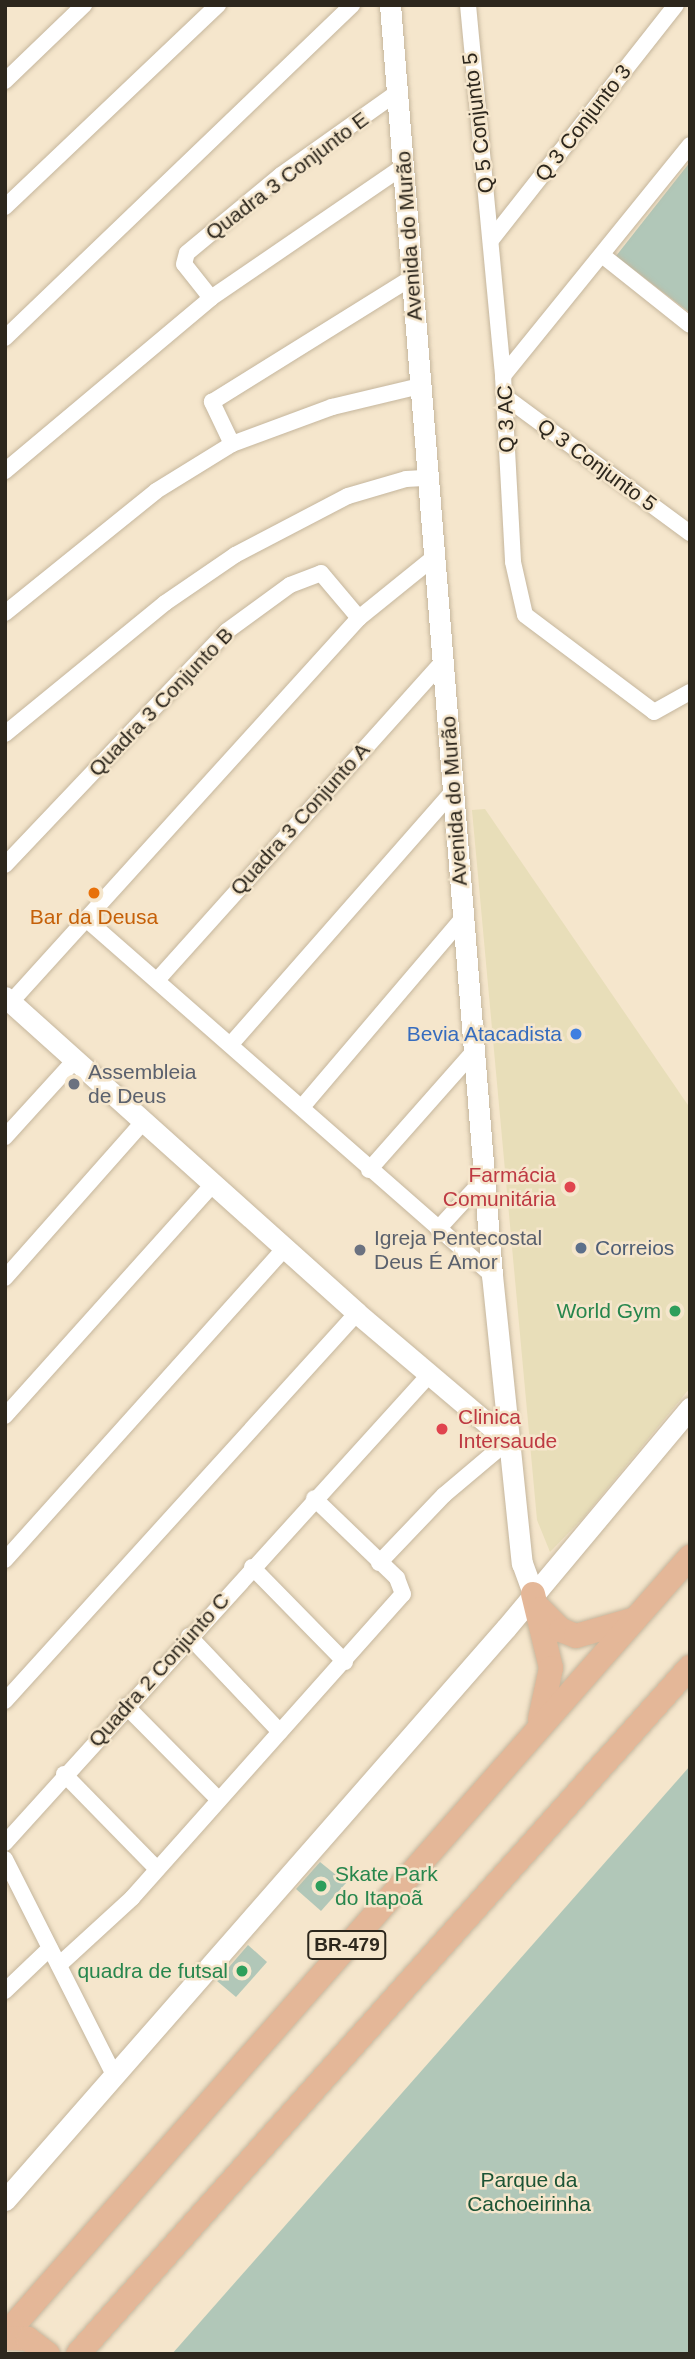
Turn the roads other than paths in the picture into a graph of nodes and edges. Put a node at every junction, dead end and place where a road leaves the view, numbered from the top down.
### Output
1 (84, 5) edge
2 (218, 5) edge
3 (352, 5) edge
4 (390, 5) edge
5 (468, 5) edge
6 (676, 5) edge
7 (5, 81) edge
8 (398, 92) junction
9 (690, 145) edge
10 (404, 166) junction
11 (5, 207) edge
12 (491, 240) junction
13 (603, 256) junction
14 (413, 277) junction
15 (211, 298) junction
16 (690, 325) edge
17 (5, 338) edge
18 (502, 376) junction
19 (420, 386) junction
20 (504, 396) junction
21 (233, 444) junction
22 (5, 471) edge
23 (428, 478) junction
24 (690, 533) edge
25 (433, 558) junction
26 (5, 613) edge
27 (359, 618) junction
28 (443, 662) junction
29 (690, 692) edge
30 (5, 734) edge
31 (453, 791) junction
32 (5, 865) edge
33 (463, 918) junction
34 (86, 919) junction
35 (159, 978) junction
36 (8, 999) edge
37 (231, 1044) junction
38 (477, 1048) junction
39 (76, 1059) junction
40 (302, 1107) junction
41 (144, 1121) junction
42 (5, 1137) edge
43 (369, 1170) junction
44 (484, 1179) junction
45 (214, 1183) junction
46 (438, 1229) junction
47 (285, 1248) junction
48 (492, 1275) junction
49 (5, 1278) edge
50 (357, 1313) junction
51 (429, 1375) junction
52 (690, 1408) edge
53 (5, 1416) edge
54 (508, 1441) junction
55 (314, 1498) junction
56 (690, 1557) edge
57 (5, 1560) edge
58 (379, 1563) junction
59 (251, 1567) junction
60 (536, 1601) junction
61 (636, 1619) junction
62 (189, 1636) junction
63 (345, 1662) junction
64 (690, 1667) edge
65 (5, 1701) edge
66 (126, 1706) junction
67 (536, 1729) junction
68 (280, 1732) junction
69 (64, 1774) junction
70 (218, 1798) junction
71 (5, 1843) edge
72 (5, 1859) edge
73 (156, 1868) junction
74 (50, 1948) junction
75 (59, 1965) junction
76 (5, 1992) edge
77 (114, 2077) junction
78 (5, 2200) edge
79 (5, 2336) edge
80 (48, 2354) edge
81 (78, 2354) edge

1 - 7 street
2 - 11 street
3 - 17 street
4 - 8 street, Avenida do Murão
5 - 12 street, Q 5 Conjunto 5
6 - 12 street, Q 3 Conjunto 3
8 - 10 street, Avenida do Murão
8 - 15 street, Quadra 3 Conjunto E
9 - 13 street, Q 3 AC
10 - 14 street, Avenida do Murão
10 - 15 street
12 - 18 street, Q 5 Conjunto 5
13 - 16 street
13 - 18 street, Q 3 AC
14 - 19 street, Avenida do Murão
14 - 21 street
15 - 22 street
18 - 20 street, Q 3 AC
19 - 21 street
19 - 23 street, Avenida do Murão
20 - 24 street, Q 3 Conjunto 5
20 - 29 street, Q 3 AC
21 - 26 street
23 - 25 street, Avenida do Murão
23 - 30 street
25 - 27 street
25 - 28 street, Avenida do Murão
27 - 32 street, Quadra 3 Conjunto B
27 - 34 street
28 - 31 street, Avenida do Murão
28 - 35 street, Quadra 3 Conjunto A
31 - 33 street, Avenida do Murão
31 - 37 street
33 - 38 street, Avenida do Murão
33 - 40 street
34 - 35 street
34 - 36 street
35 - 37 street
36 - 39 street
37 - 40 street
38 - 43 street
38 - 44 street, Avenida do Murão
39 - 41 street
39 - 42 street
40 - 43 street
41 - 45 street
41 - 49 street
43 - 46 street
44 - 46 street
44 - 48 street, Avenida do Murão
45 - 47 street
45 - 53 street
46 - 48 street
47 - 50 street
47 - 57 street
48 - 54 street, Avenida do Murão
50 - 51 street
50 - 65 street
51 - 54 street
51 - 55 street, Quadra 2 Conjunto C
52 - 60 street
54 - 58 street
54 - 60 street, Avenida do Murão
55 - 58 street
55 - 59 street, Quadra 2 Conjunto C
56 - 61 main road, BR-479
58 - 63 street
59 - 62 street, Quadra 2 Conjunto C
59 - 63 street
60 - 61 main road
60 - 67 main road
60 - 77 street
61 - 67 main road, BR-479
62 - 66 street, Quadra 2 Conjunto C
62 - 68 street
63 - 68 street
64 - 81 main road, BR-479
66 - 69 street, Quadra 2 Conjunto C
66 - 70 street
67 - 79 main road, BR-479
68 - 70 street
69 - 71 street, Quadra 2 Conjunto C
69 - 73 street
70 - 73 street
72 - 74 street
73 - 75 street
74 - 75 street
74 - 76 street
75 - 77 street
77 - 78 street
79 - 80 main road

